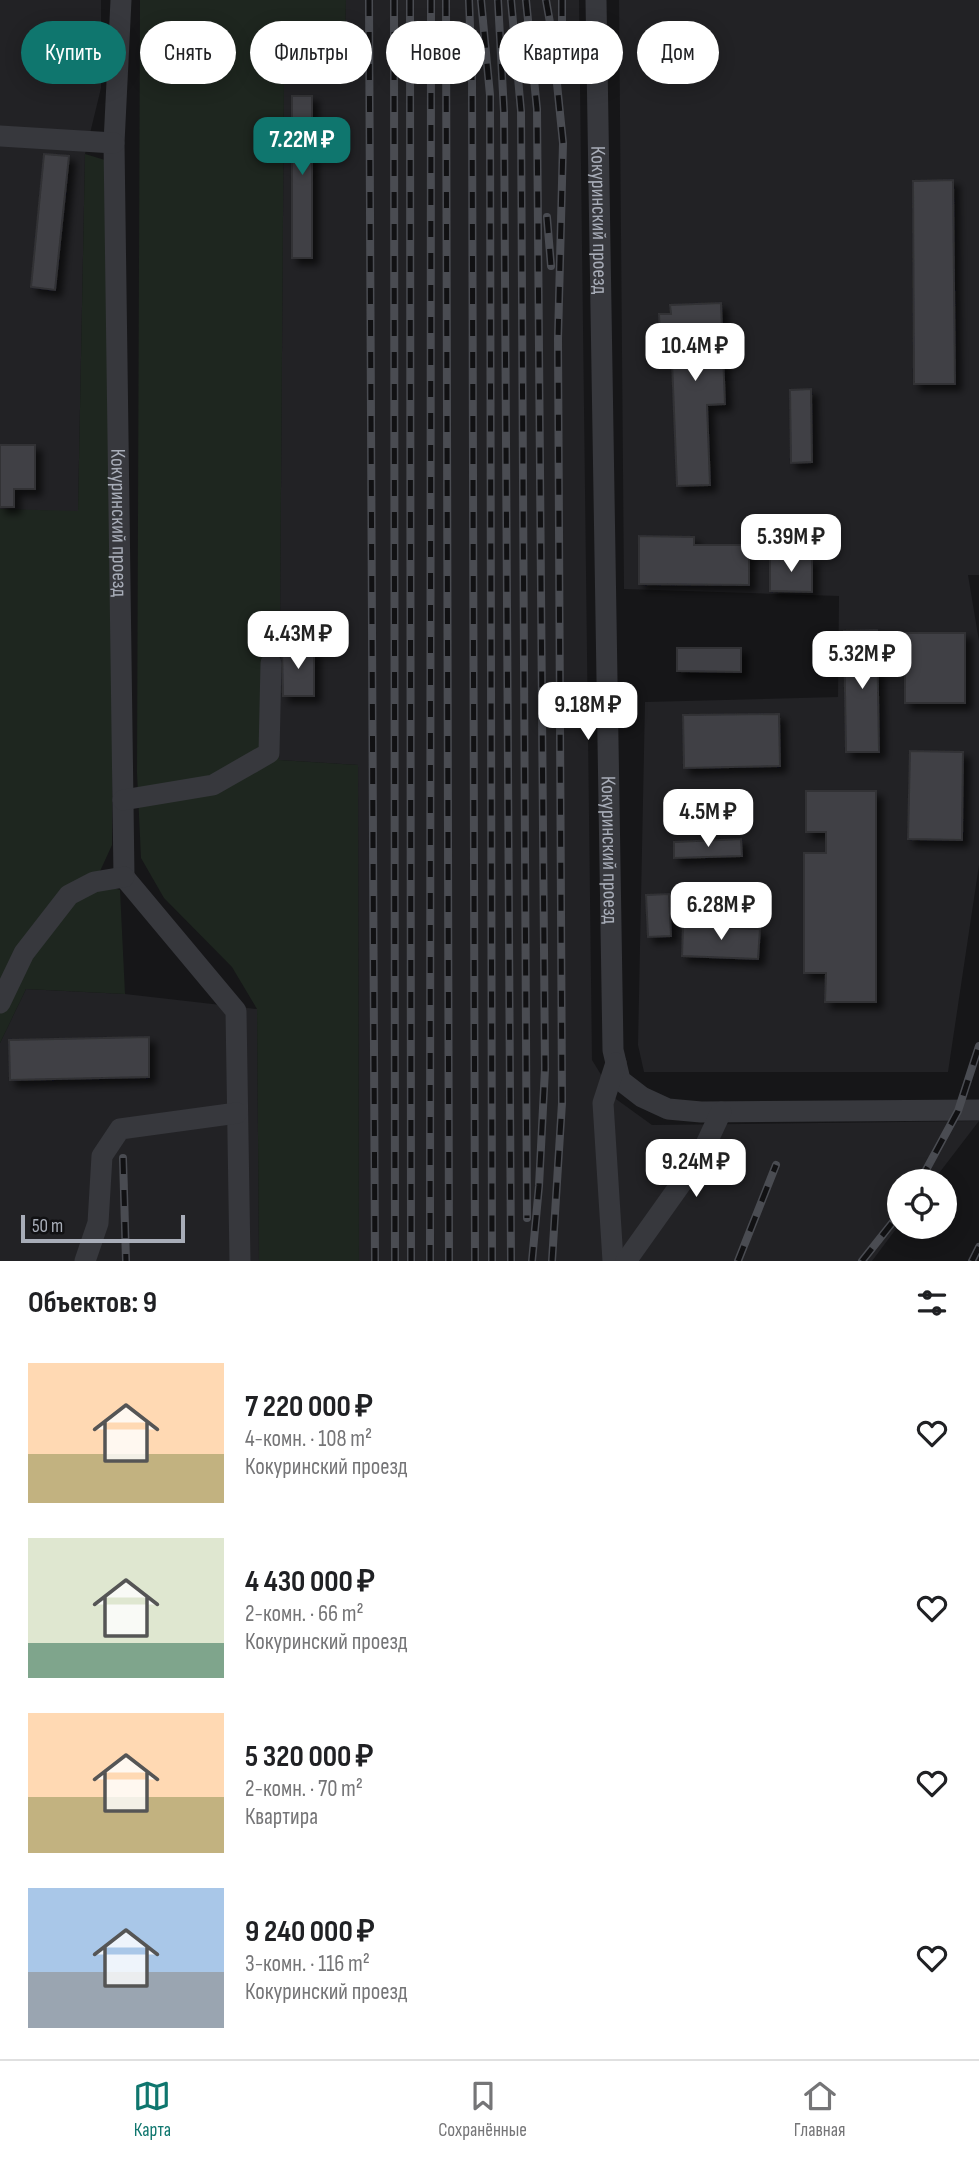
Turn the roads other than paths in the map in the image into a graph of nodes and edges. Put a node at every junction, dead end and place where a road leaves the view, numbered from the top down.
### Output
1 (121, 0) edge
2 (596, 0) edge
3 (0, 136) edge
4 (114, 143) junction
5 (271, 663) dead end
6 (123, 800) junction
7 (124, 877) junction
8 (0, 1003) edge
9 (616, 1063) junction
10 (979, 1110) edge
11 (237, 1112) junction
12 (721, 1112) junction
13 (85, 1261) edge
14 (240, 1261) edge
15 (612, 1261) edge
16 (626, 1261) edge

1 - 4 street, Кокуринский проезд
2 - 9 street, Кокуринский проезд
3 - 4 street
4 - 6 street, Кокуринский проезд
5 - 6 street
6 - 7 street, Кокуринский проезд
7 - 8 street
7 - 11 street
9 - 12 street, Кокуринский проезд
9 - 15 street
10 - 12 street, Кокуринский проезд
11 - 13 street
11 - 14 street
12 - 16 street

